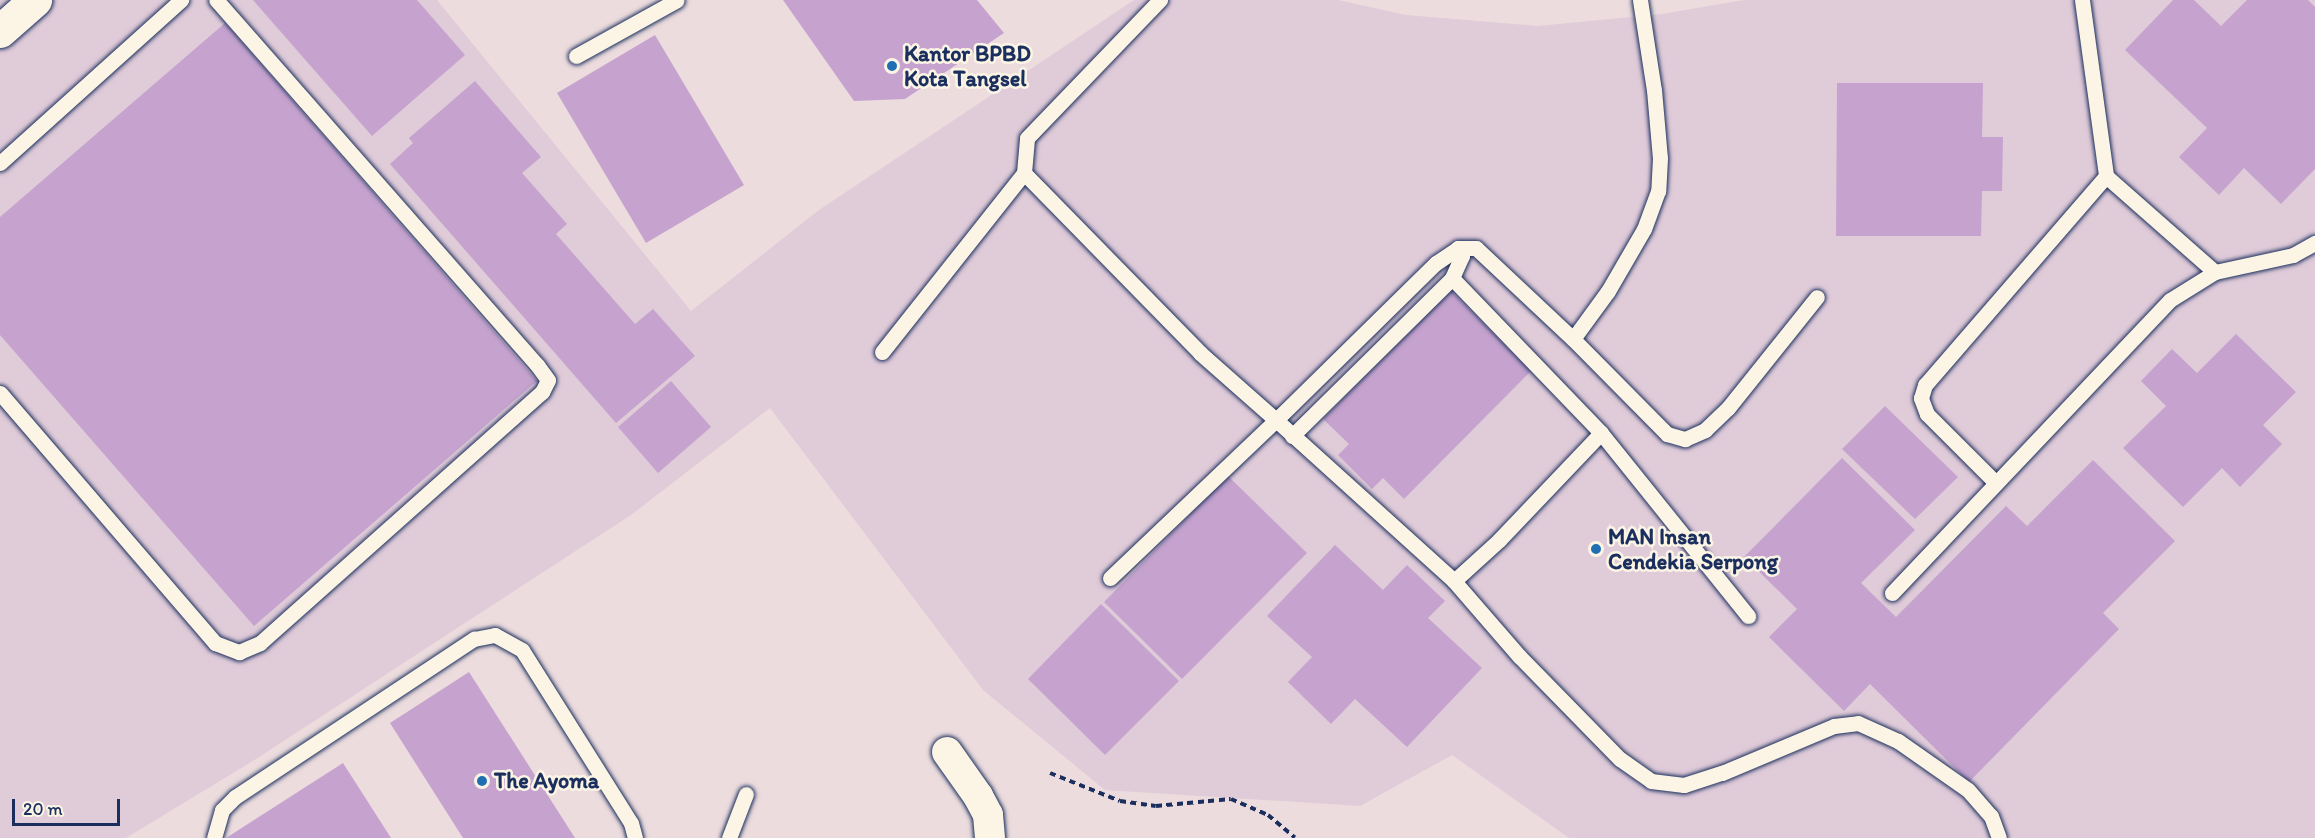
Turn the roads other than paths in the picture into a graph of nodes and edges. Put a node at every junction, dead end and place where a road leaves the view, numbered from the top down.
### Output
1 (35, 0) edge
2 (181, 0) edge
3 (216, 0) edge
4 (677, 0) edge
5 (1160, 0) edge
6 (1640, 0) edge
7 (2082, 0) edge
8 (0, 31) edge
9 (576, 56) dead end
10 (0, 163) edge
11 (1024, 173) junction
12 (2106, 176) junction
13 (2315, 243) edge
14 (1458, 248) junction
15 (2215, 272) junction
16 (1452, 278) junction
17 (1817, 297) dead end
18 (1573, 339) junction
19 (882, 352) dead end
20 (0, 393) edge
21 (1276, 420) junction
22 (1601, 434) junction
23 (1292, 436) junction
24 (1996, 483) junction
25 (1110, 578) dead end
26 (1454, 581) junction
27 (1892, 593) dead end
28 (1748, 616) dead end
29 (947, 752) dead end
30 (746, 795) dead end
31 (214, 838) edge
32 (635, 838) edge
33 (729, 838) edge
34 (990, 838) edge
35 (1999, 838) edge

1 - 8 main road
2 - 10 lane
3 - 20 lane
4 - 9 lane
5 - 11 lane
6 - 18 lane
7 - 12 lane
11 - 19 lane
11 - 21 lane
12 - 15 lane
12 - 24 lane
13 - 15 lane
14 - 16 lane
14 - 18 lane
14 - 21 lane
15 - 24 lane
16 - 22 lane
16 - 23 lane
17 - 18 lane
21 - 23 lane
21 - 25 lane
22 - 26 lane
22 - 28 lane
23 - 26 lane
24 - 27 lane
26 - 35 lane
29 - 34 street
30 - 33 lane
31 - 32 lane

